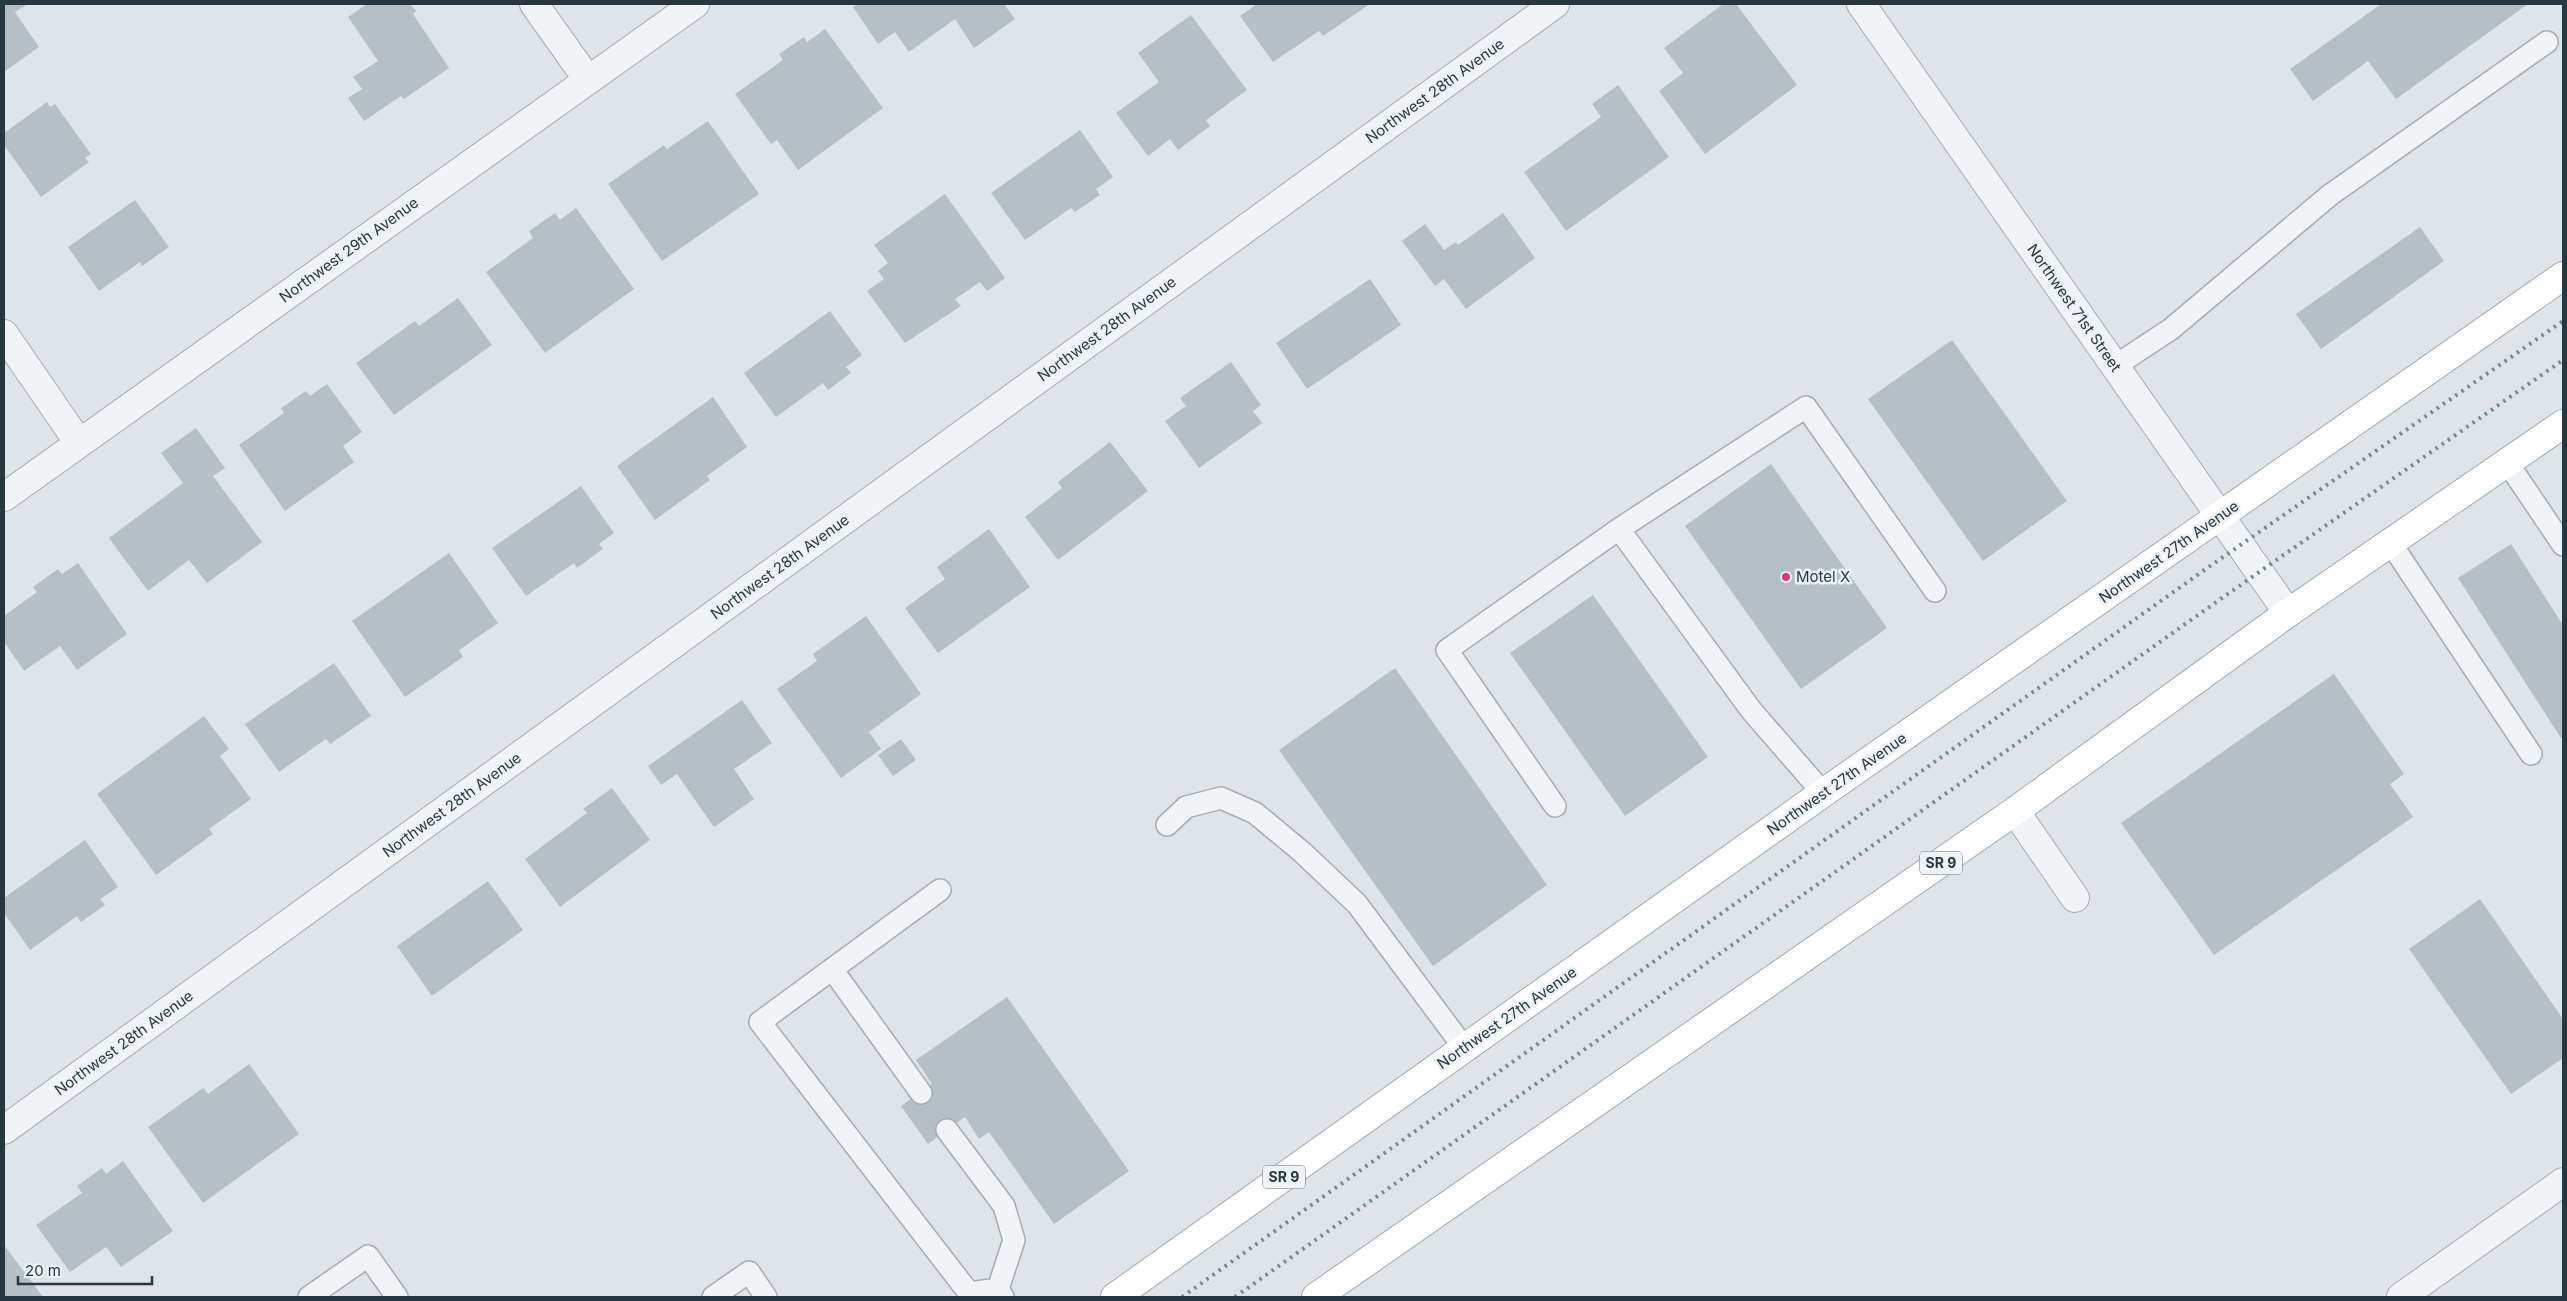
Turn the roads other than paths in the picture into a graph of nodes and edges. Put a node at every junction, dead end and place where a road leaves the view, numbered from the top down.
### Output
1 (534, 4) edge
2 (695, 4) edge
3 (1555, 4) edge
4 (1861, 4) edge
5 (2547, 42) dead end
6 (588, 80) junction
7 (2563, 276) edge
8 (4, 334) edge
9 (2115, 366) junction
10 (2563, 424) edge
11 (79, 443) junction
12 (2507, 462) junction
13 (4, 497) edge
14 (2219, 516) junction
15 (1619, 529) junction
16 (2390, 542) junction
17 (2563, 545) edge
18 (1935, 591) dead end
19 (2288, 613) junction
20 (2531, 754) dead end
21 (1823, 794) junction
22 (1554, 806) dead end
23 (2015, 811) junction
24 (1167, 825) dead end
25 (940, 890) dead end
26 (2075, 898) dead end
27 (832, 969) junction
28 (1464, 1049) junction
29 (921, 1093) dead end
30 (4, 1130) edge
31 (947, 1130) dead end
32 (2563, 1182) edge
33 (1000, 1293) edge
34 (1119, 1296) edge
35 (309, 1297) edge
36 (397, 1297) edge
37 (713, 1297) edge
38 (766, 1297) edge
39 (1316, 1297) edge
40 (2401, 1297) edge

1 - 6 street
2 - 6 street, Northwest 29th Avenue
3 - 30 street, Northwest 28th Avenue
4 - 9 street, Northwest 71st Street
5 - 9 lane
6 - 11 street, Northwest 29th Avenue
7 - 14 main road, Northwest 27th Avenue / SR 9
8 - 11 street
9 - 14 street, Northwest 71st Street
10 - 12 main road, SR 9
11 - 13 street, Northwest 29th Avenue
12 - 16 main road, SR 9
12 - 17 lane
14 - 19 street, Northwest 71st Street
14 - 21 main road, Northwest 27th Avenue / SR 9
15 - 18 lane
15 - 21 lane
15 - 22 lane
16 - 19 main road, SR 9
16 - 20 lane
19 - 23 main road, SR 9
21 - 28 main road, Northwest 27th Avenue / SR 9
23 - 26 street
23 - 39 main road, SR 9
24 - 28 lane
25 - 27 lane
27 - 29 lane
27 - 33 lane
28 - 34 main road, Northwest 27th Avenue / SR 9
31 - 33 lane
32 - 40 street
35 - 36 lane
37 - 38 lane

